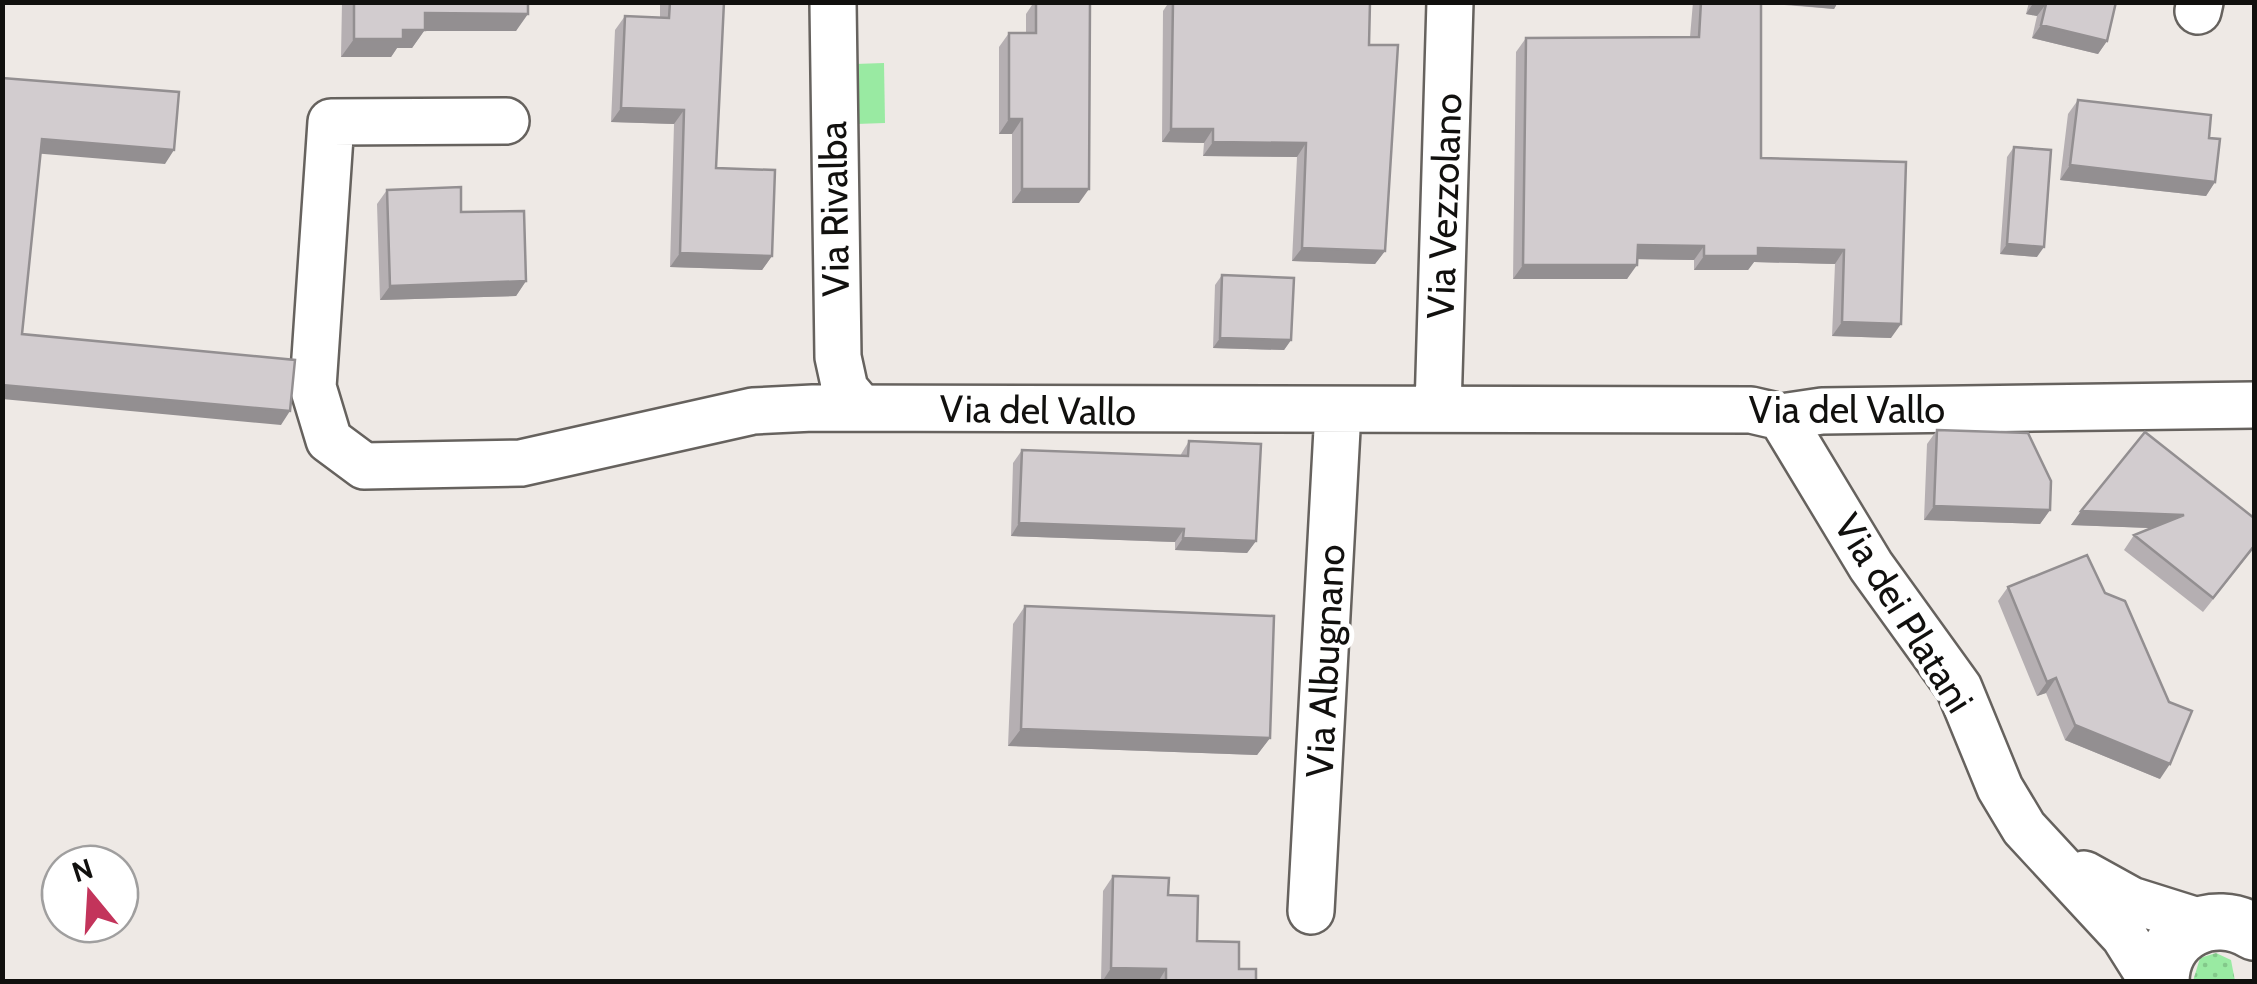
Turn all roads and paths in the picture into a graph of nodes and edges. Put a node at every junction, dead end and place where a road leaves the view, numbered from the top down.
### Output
1 (833, 2) edge
2 (1450, 2) edge
3 (506, 121) dead end
4 (2254, 405) edge
5 (861, 408) junction
6 (1438, 409) junction
7 (1338, 412) junction
8 (1782, 417) junction
9 (2056, 858) junction
10 (1311, 911) dead end
11 (2235, 919) edge
12 (2154, 982) edge
13 (2161, 982) edge

1 - 5 street, Via Rivalba
2 - 6 street, Via Vezzolano
3 - 5 street, Via del Vallo
4 - 8 street, Via del Vallo
5 - 7 street, Via del Vallo
6 - 7 street, Via del Vallo
6 - 8 street, Via del Vallo
7 - 10 street, Via Albugnano
8 - 9 street, Via dei Platani
9 - 11 street, Via dei Platani
9 - 12 street, Via dei Platani
11 - 13 main road

